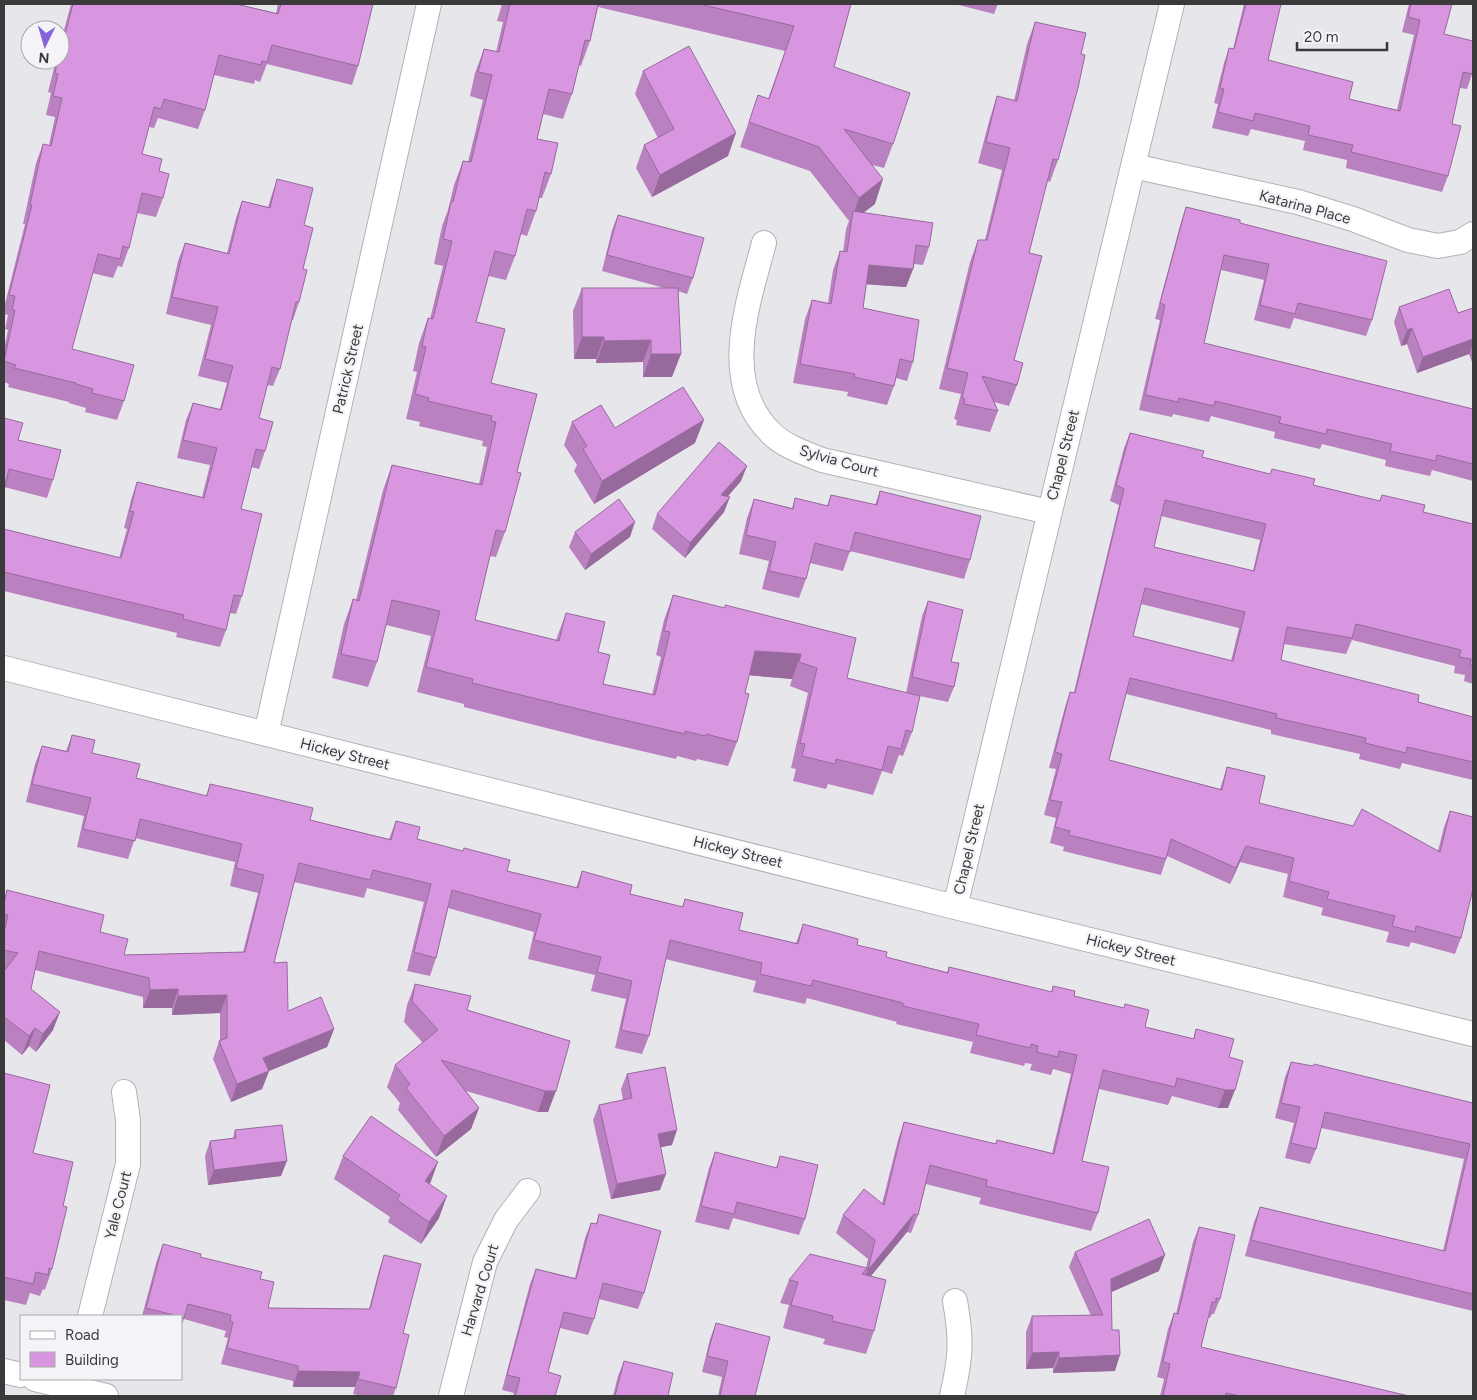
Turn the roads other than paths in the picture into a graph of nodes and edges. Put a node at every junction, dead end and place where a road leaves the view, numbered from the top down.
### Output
1 (429, 4) edge
2 (1172, 4) edge
3 (1133, 166) junction
4 (1473, 234) edge
5 (764, 243) dead end
6 (1049, 512) junction
7 (4, 668) edge
8 (266, 734) junction
9 (955, 907) junction
10 (1473, 1034) edge
11 (124, 1092) dead end
12 (528, 1192) dead end
13 (955, 1301) dead end
14 (90, 1315) edge
15 (4, 1371) edge
16 (20, 1375) edge
17 (45, 1380) edge
18 (74, 1383) edge
19 (106, 1396) edge
20 (451, 1396) edge
21 (952, 1396) edge

1 - 8 street, Patrick Street
2 - 3 street, Chapel Street
3 - 4 street, Katarina Place
3 - 6 street, Chapel Street
5 - 6 street, Sylvia Court
6 - 9 street, Chapel Street
7 - 8 street, Hickey Street
8 - 9 street, Hickey Street
9 - 10 street, Hickey Street
11 - 14 street, Yale Court
12 - 20 street, Harvard Court
13 - 21 street
15 - 16 street
17 - 18 street
18 - 19 street

